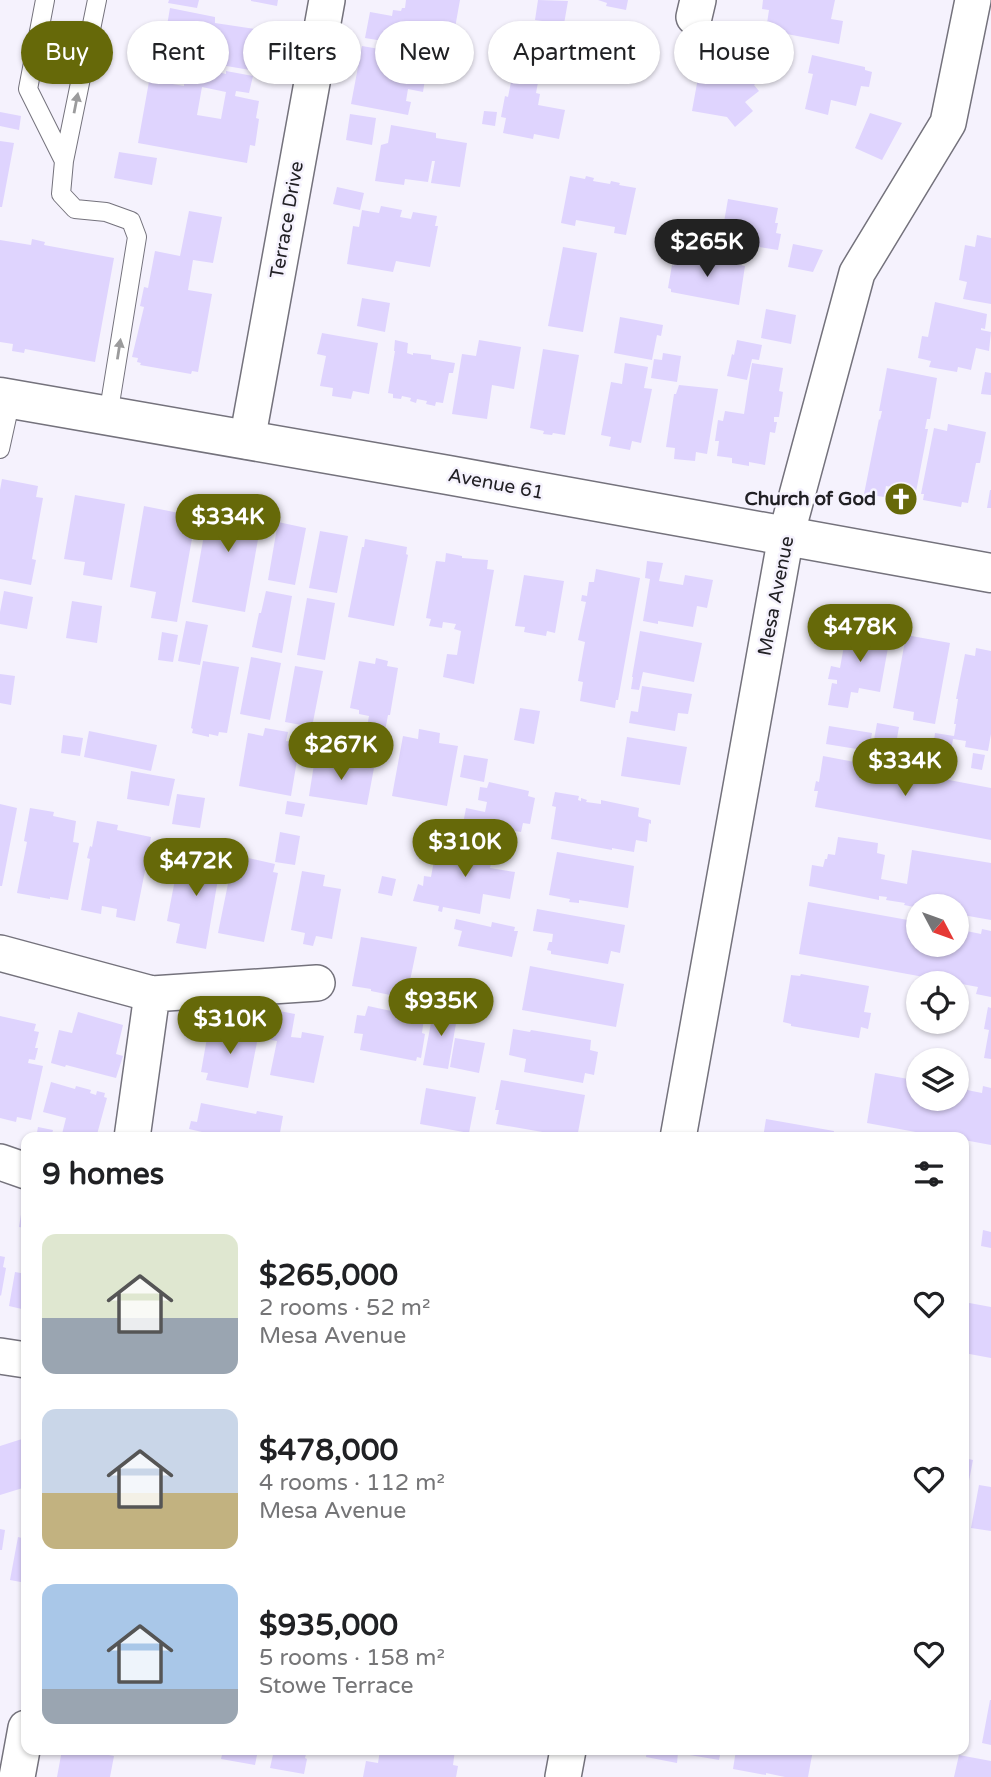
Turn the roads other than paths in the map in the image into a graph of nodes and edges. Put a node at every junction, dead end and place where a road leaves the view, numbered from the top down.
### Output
1 (45, 0) edge
2 (97, 0) edge
3 (327, 0) edge
4 (973, 0) edge
5 (64, 161) junction
6 (5, 398) edge
7 (108, 416) junction
8 (247, 441) junction
9 (0, 449) edge
10 (786, 536) junction
11 (991, 573) edge
12 (0, 953) edge
13 (317, 983) dead end
14 (152, 994) junction
15 (133, 1132) edge
16 (679, 1132) edge
17 (0, 1162) edge
18 (21, 1169) edge
19 (0, 1356) edge
20 (21, 1359) edge
21 (21, 1755) edge
22 (567, 1755) edge
23 (17, 1777) edge
24 (563, 1777) edge

1 - 5 lane
5 -> 2 lane
3 - 8 street, Terrace Drive
4 - 10 street, Mesa Avenue
7 -> 5 lane
6 - 7 street, Avenue 61
6 - 9 lane
7 - 8 street, Avenue 61
8 - 10 street, Avenue 61
10 - 11 street, Avenue 61
10 - 16 street, Mesa Avenue
12 - 14 street
13 - 14 street
14 - 15 street
17 - 18 street
19 - 20 street
21 - 23 street
22 - 24 street

